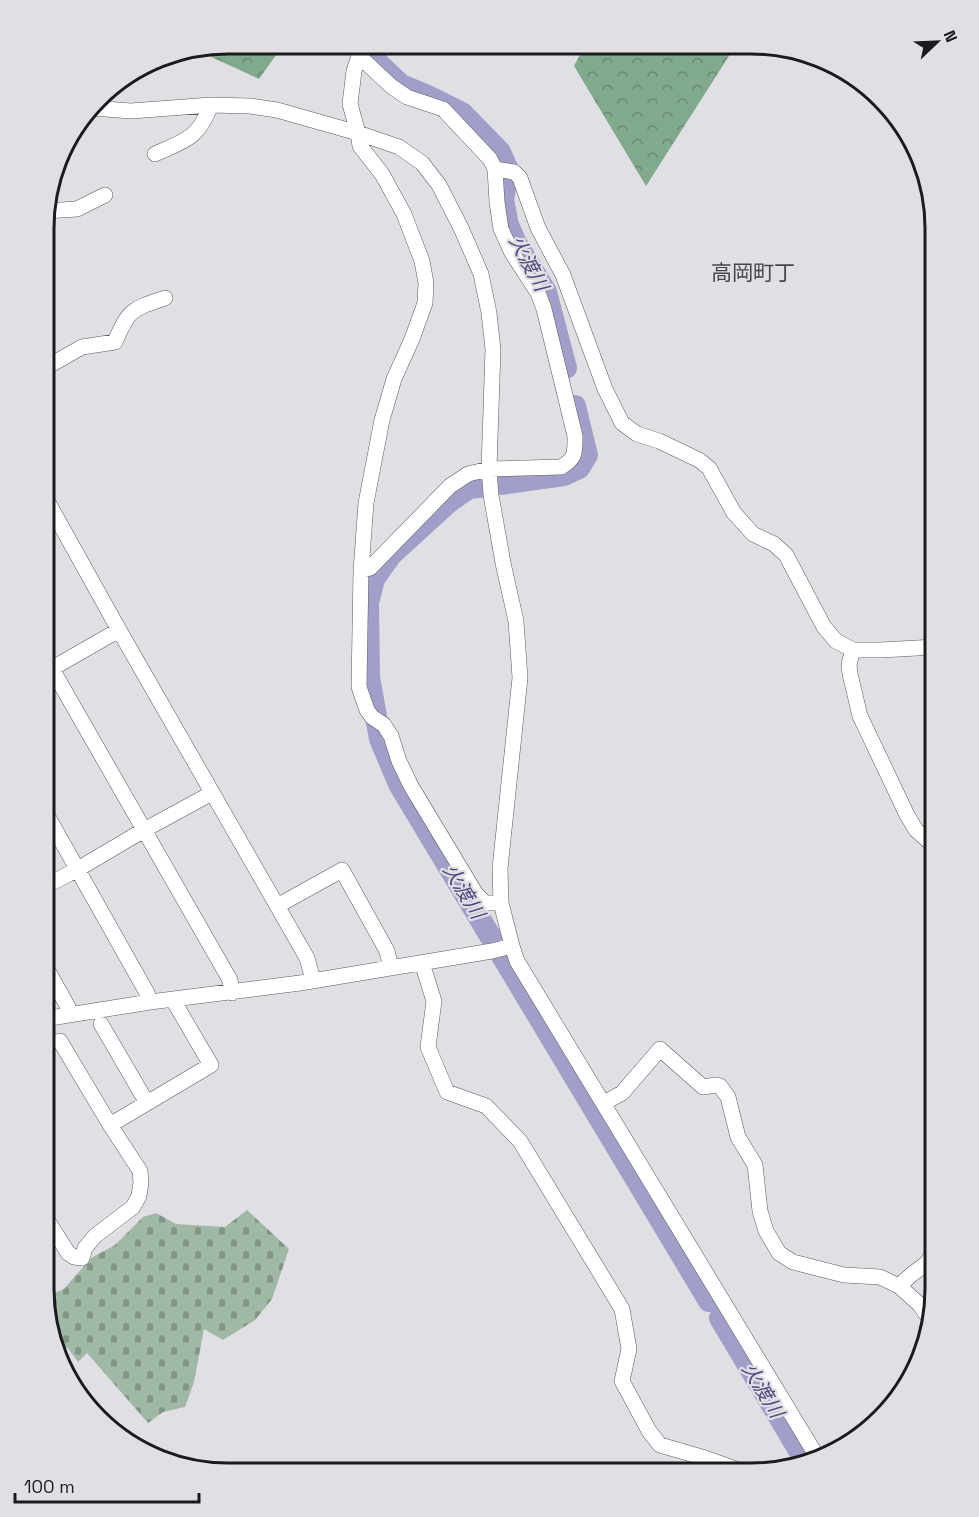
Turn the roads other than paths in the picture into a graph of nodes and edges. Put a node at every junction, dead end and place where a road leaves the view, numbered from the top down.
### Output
1 (356, 54) edge
2 (361, 54) edge
3 (211, 105) junction
4 (102, 109) edge
5 (358, 133) junction
6 (155, 154) dead end
7 (502, 170) junction
8 (105, 195) dead end
9 (55, 210) edge
10 (165, 298) dead end
11 (54, 363) edge
12 (489, 469) junction
13 (54, 527) edge
14 (361, 571) junction
15 (119, 630) junction
16 (925, 648) edge
17 (853, 650) junction
18 (54, 662) edge
19 (54, 678) edge
20 (212, 792) junction
21 (54, 827) edge
22 (144, 830) junction
23 (925, 838) edge
24 (78, 869) junction
25 (54, 882) edge
26 (501, 903) junction
27 (277, 906) junction
28 (503, 948) junction
29 (422, 963) junction
30 (391, 968) junction
31 (313, 980) junction
32 (54, 982) edge
33 (232, 993) junction
34 (173, 1000) junction
35 (150, 1002) junction
36 (69, 1015) junction
37 (54, 1017) edge
38 (101, 1024) dead end
39 (60, 1041) dead end
40 (147, 1103) junction
41 (604, 1103) junction
42 (110, 1125) junction
43 (54, 1231) edge
44 (925, 1264) edge
45 (899, 1286) junction
46 (924, 1310) edge
47 (814, 1451) edge
48 (719, 1463) edge

1 - 5 street
2 - 7 street
3 - 4 street
3 - 5 street
3 - 6 street
5 - 12 street
5 - 14 street
7 - 12 street
7 - 17 street
8 - 9 street
10 - 11 street
12 - 14 street
12 - 26 street
13 - 15 street
14 - 26 street
15 - 18 street
15 - 20 street
16 - 17 street
17 - 23 street
19 - 22 street
20 - 22 street
20 - 27 street
21 - 24 street
22 - 24 street
22 - 33 street
24 - 25 street
24 - 35 street
26 - 28 street
27 - 30 street
27 - 31 street
28 - 29 street
28 - 41 street
29 - 30 street
29 - 48 street
30 - 31 street
31 - 33 street
32 - 36 street
33 - 34 street
34 - 35 street
34 - 40 street
35 - 36 street
36 - 37 street
38 - 40 street
39 - 42 street
40 - 42 street
41 - 45 street
41 - 47 street
42 - 43 street
44 - 45 street
45 - 46 street

